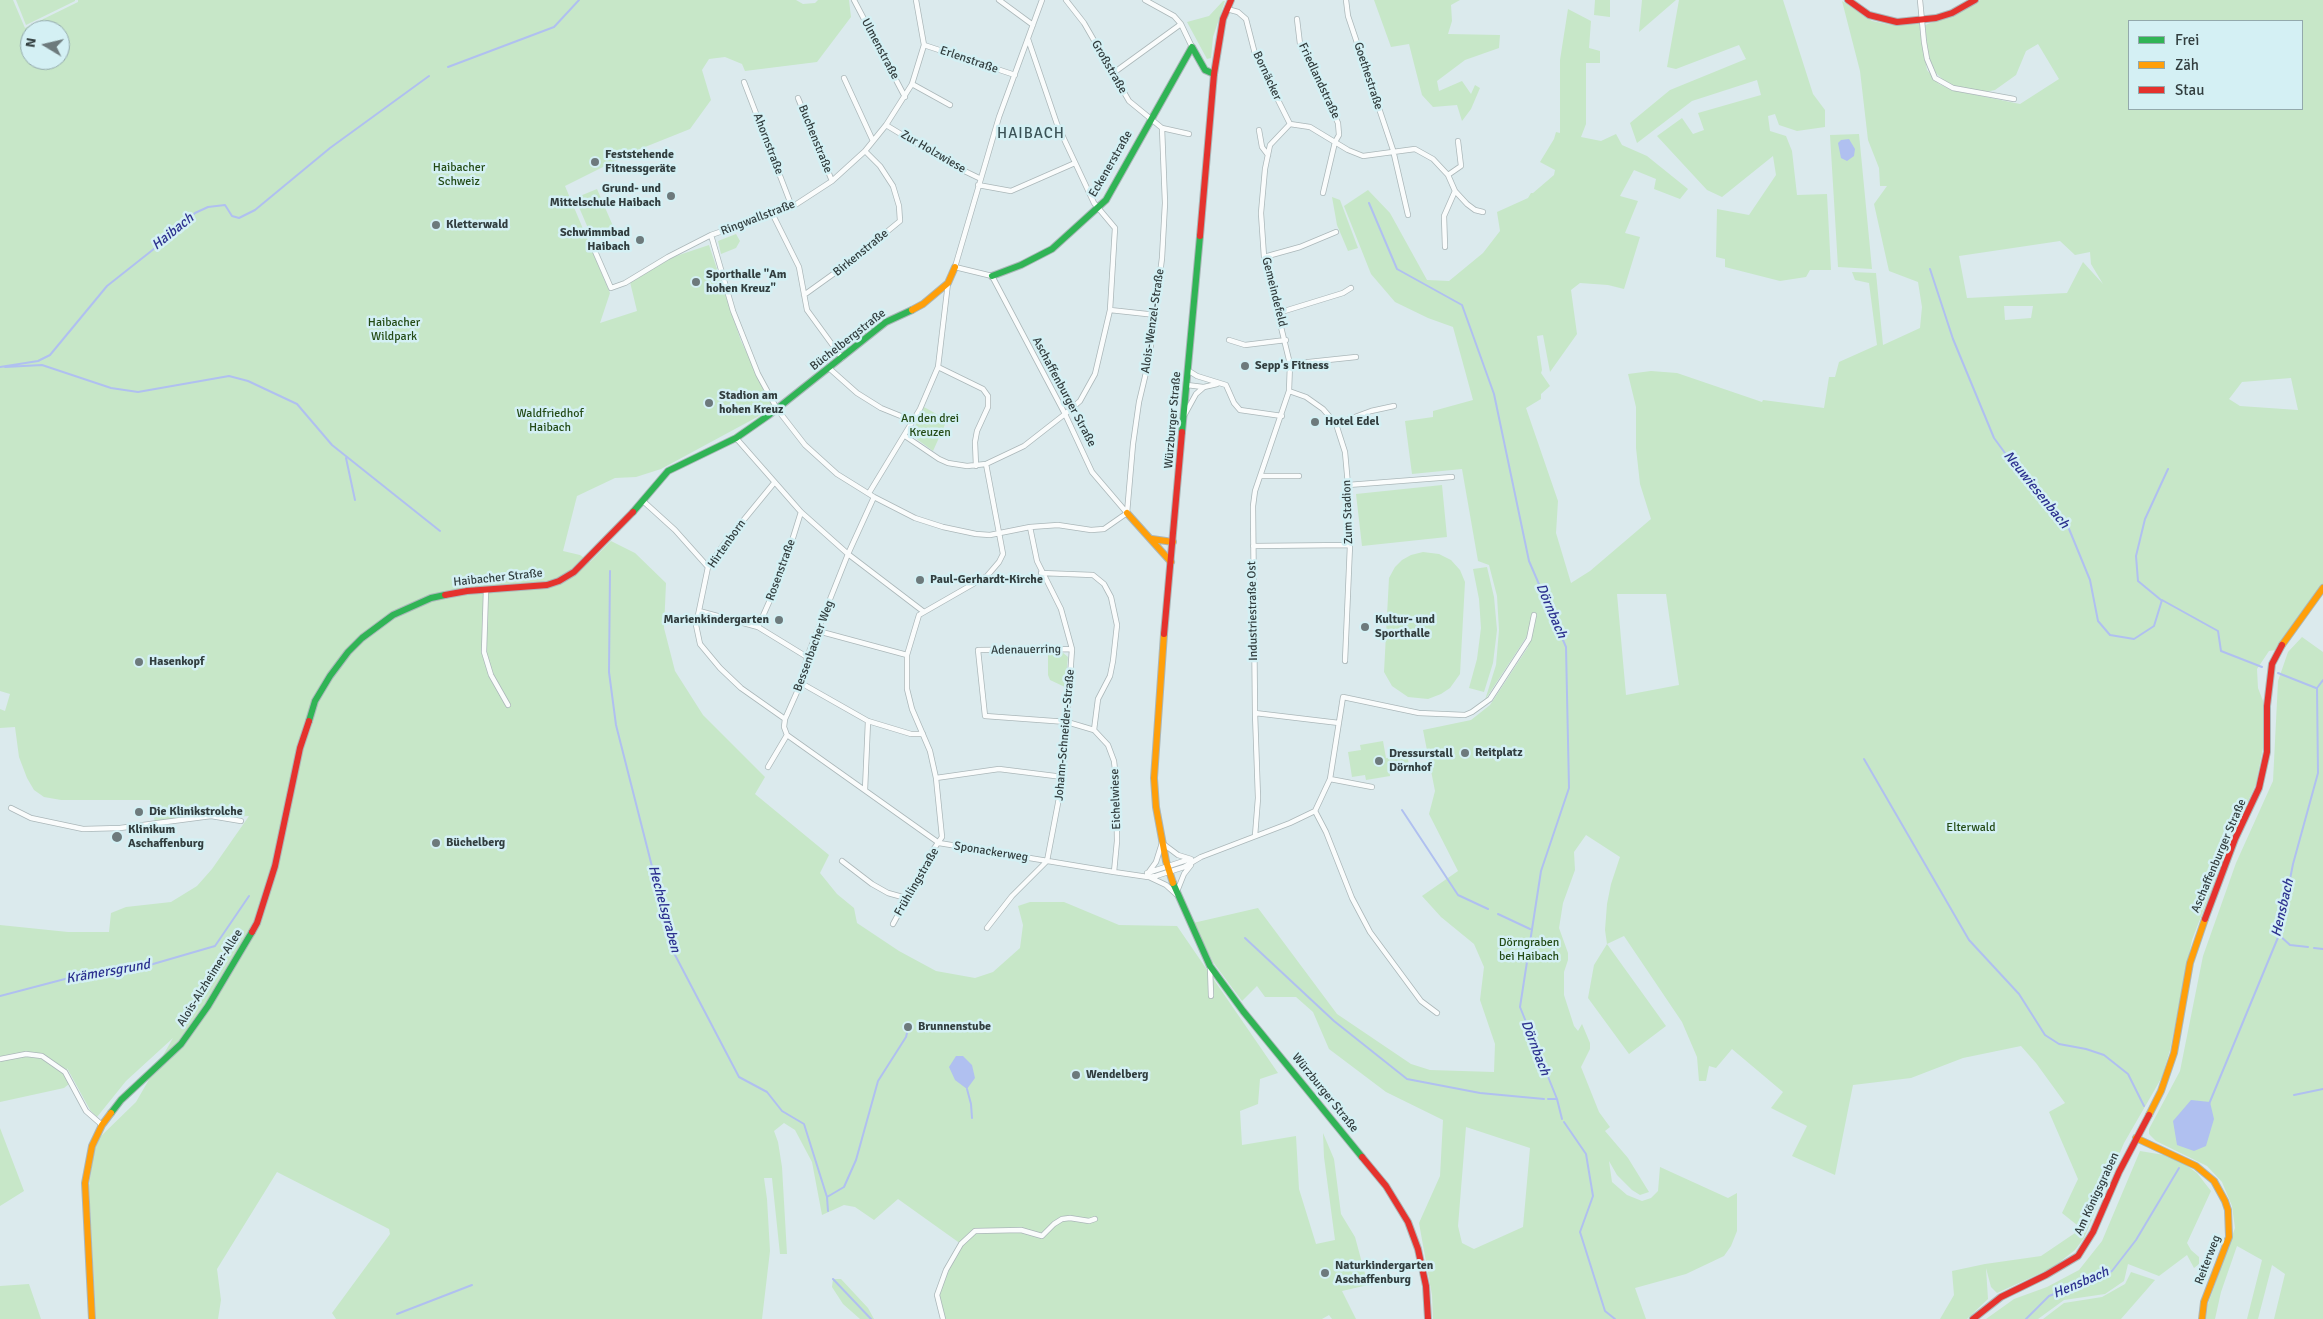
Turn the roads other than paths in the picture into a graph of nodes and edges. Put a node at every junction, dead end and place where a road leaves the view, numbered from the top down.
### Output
1 (854, 0) edge
2 (916, 0) edge
3 (999, 0) edge
4 (1042, 0) edge
5 (1066, 0) edge
6 (1145, 0) edge
7 (1231, 0) edge
8 (1346, 0) edge
9 (1848, 0) edge
10 (1920, 0) edge
11 (1975, 0) edge
12 (1227, 9) junction
13 (1297, 20) dead end
14 (1922, 21) junction
15 (1182, 24) junction
16 (1033, 25) junction
17 (1028, 39) junction
18 (924, 45) junction
19 (1192, 46) junction
20 (1112, 74) junction
21 (1214, 74) junction
22 (1014, 76) junction
23 (844, 78) dead end
24 (744, 82) dead end
25 (912, 84) junction
26 (905, 97) junction
27 (798, 98) dead end
28 (2014, 99) dead end
29 (950, 105) dead end
30 (1150, 118) junction
31 (1290, 124) junction
32 (886, 125) junction
33 (1162, 128) junction
34 (1258, 130) dead end
35 (1189, 134) dead end
36 (873, 141) junction
37 (1458, 141) dead end
38 (1335, 142) junction
39 (1393, 150) junction
40 (865, 151) junction
41 (1268, 155) junction
42 (1075, 163) junction
43 (1448, 175) junction
44 (980, 178) junction
45 (832, 181) junction
46 (978, 185) junction
47 (1455, 191) junction
48 (1323, 193) dead end
49 (792, 207) junction
50 (1098, 210) junction
51 (1483, 212) dead end
52 (773, 215) junction
53 (1408, 216) dead end
54 (1336, 232) dead end
55 (712, 235) junction
56 (1445, 247) dead end
57 (594, 249) dead end
58 (1264, 257) junction
59 (955, 267) junction
60 (992, 276) junction
61 (948, 283) junction
62 (1351, 288) dead end
63 (804, 295) junction
64 (1110, 310) junction
65 (1278, 313) junction
66 (1156, 315) junction
67 (1229, 340) dead end
68 (1286, 340) junction
69 (1356, 357) dead end
70 (842, 358) junction
71 (1290, 364) junction
72 (938, 367) junction
73 (830, 369) junction
74 (1189, 371) junction
75 (1218, 384) junction
76 (1188, 385) junction
77 (1204, 387) junction
78 (1289, 391) junction
79 (1394, 406) dead end
80 (777, 409) junction
81 (1065, 414) junction
82 (1185, 415) junction
83 (1282, 416) junction
84 (913, 421) junction
85 (1336, 424) junction
86 (905, 436) junction
87 (736, 438) junction
88 (986, 464) junction
89 (976, 466) junction
90 (1261, 476) junction
91 (1299, 476) dead end
92 (1452, 477) dead end
93 (774, 483) junction
94 (1348, 485) junction
95 (869, 493) junction
96 (874, 497) junction
97 (643, 501) junction
98 (801, 512) junction
99 (1128, 513) junction
100 (1030, 527) junction
101 (999, 532) junction
102 (1152, 539) junction
103 (1173, 542) junction
104 (1350, 545) junction
105 (1253, 546) junction
106 (848, 554) junction
107 (1171, 562) junction
108 (582, 566) joint
109 (708, 567) junction
110 (1041, 573) junction
111 (2323, 588) edge
112 (486, 590) junction
113 (699, 611) junction
114 (924, 612) junction
115 (1534, 615) dead end
116 (758, 626) junction
117 (818, 631) junction
118 (1072, 649) junction
119 (907, 655) junction
120 (807, 657) junction
121 (1345, 661) dead end
122 (801, 683) junction
123 (508, 705) dead end
124 (1255, 713) junction
125 (785, 719) junction
126 (868, 721) junction
127 (1067, 722) junction
128 (1339, 723) junction
129 (1094, 730) junction
130 (923, 734) junction
131 (787, 735) junction
132 (768, 767) dead end
133 (1063, 777) junction
134 (936, 778) junction
135 (1330, 779) junction
136 (1372, 787) dead end
137 (865, 790) junction
138 (11, 808) dead end
139 (1315, 811) junction
140 (241, 821) dead end
141 (284, 827) joint
142 (1255, 836) junction
143 (939, 844) junction
144 (1162, 844) junction
145 (1047, 861) junction
146 (1192, 861) junction
147 (842, 862) dead end
148 (1169, 870) junction
149 (1114, 872) junction
150 (1148, 875) junction
151 (1176, 894) junction
152 (906, 898) junction
153 (894, 924) dead end
154 (987, 928) dead end
155 (1210, 966) junction
156 (1211, 996) dead end
157 (1438, 1013) dead end
158 (0, 1059) edge
159 (102, 1125) junction
160 (2136, 1138) junction
161 (1095, 1219) dead end
162 (92, 1319) edge
163 (943, 1319) edge
164 (1428, 1319) edge
165 (1973, 1319) edge
166 (2202, 1319) edge

1 - 26 street, Ulmenstraße
2 - 18 street, Ringwallstraße
3 - 16 street
4 - 16 street, Büchelbergstraße
5 - 20 street, Großstraße
6 - 15 street
7 - 12 street, Würzburger Straße
8 - 39 street, Goethestraße
9 - 14 street
10 - 14 street
11 - 14 street
12 - 21 street, Würzburger Straße
12 - 31 street, Bornäcker
13 - 38 street, Friedlandstraße
14 - 28 street
15 - 19 street
15 - 20 street
16 - 17 street, Büchelbergstraße
17 - 22 street, Büchelbergstraße
17 - 42 street
18 - 22 street, Erlenstraße
18 - 25 street, Ringwallstraße
19 - 21 street
19 - 30 street, Eckenerstraße
20 - 30 street, Großstraße
21 - 74 street, Würzburger Straße
22 - 44 street, Büchelbergstraße
23 - 36 street
24 - 49 street, Ahornstraße
25 - 26 street, Ringwallstraße
25 - 29 street
26 - 32 street, Ringwallstraße
27 - 45 street, Buchenstraße
30 - 33 street, Großstraße
30 - 50 street, Eckenerstraße
31 - 38 street
31 - 41 street, Gemeindefeld
32 - 36 street, Ringwallstraße
32 - 44 street, Zur Holzwiese
33 - 35 street, Großstraße
33 - 66 street, Alois-Wenzel-Straße
34 - 41 street, Gemeindefeld
36 - 40 street, Ringwallstraße
37 - 43 street
38 - 39 street
38 - 48 street, Friedlandstraße
39 - 43 street
39 - 53 street, Goethestraße
40 - 45 street, Ringwallstraße
40 - 63 street, Birkenstraße
41 - 58 street, Gemeindefeld
42 - 46 street
42 - 50 street
43 - 47 street
44 - 46 street, Büchelbergstraße
45 - 49 street, Ringwallstraße
46 - 59 street, Büchelbergstraße
47 - 51 street
47 - 56 street
49 - 52 street, Ringwallstraße
50 - 60 street, Eckenerstraße
50 - 64 street
52 - 55 street, Ringwallstraße
52 - 63 street
54 - 58 street
55 - 57 street, Ringwallstraße
55 - 80 street
58 - 65 street, Gemeindefeld
59 - 60 street
59 - 61 street, Büchelbergstraße
60 - 81 street, Aschaffenburger Straße
61 - 70 street, Büchelbergstraße
61 - 72 street
62 - 65 street
63 - 70 street
64 - 66 street
64 - 81 street
65 - 68 street, Gemeindefeld
66 - 99 street, Alois-Wenzel-Straße
67 - 68 street, Gemeindefeld
68 - 71 street, Gemeindefeld
69 - 71 street
70 - 73 street, Büchelbergstraße
71 - 78 street, Gemeindefeld
72 - 84 street
72 - 89 street
73 - 80 street, Büchelbergstraße
73 - 84 street
74 - 75 street
74 - 76 street, Würzburger Straße
75 - 77 street
75 - 83 street
76 - 77 street
76 - 82 street, Würzburger Straße
77 - 82 street
78 - 83 street, Industriestraße Ost
78 - 85 street, Zum Stadion
79 - 85 street
80 - 87 street, Büchelbergstraße
80 - 95 street
81 - 88 street
81 - 99 street, Aschaffenburger Straße
82 - 103 street, Würzburger Straße
83 - 90 street, Industriestraße Ost
84 - 86 street
85 - 94 street, Zum Stadion
86 - 89 street
86 - 95 street
87 - 93 street
87 - 97 street, Büchelbergstraße
88 - 89 street
88 - 101 street
90 - 91 street
90 - 105 street, Industriestraße Ost
92 - 94 street
93 - 98 street
93 - 109 street, Hirtenborn
94 - 104 street, Zum Stadion
95 - 96 street
96 - 101 street
96 - 106 street, Bessenbacher Weg
97 - 108 street, Büchelbergstraße
97 - 109 street
98 - 106 street
98 - 116 street, Rosenstraße
99 - 100 street
99 - 102 street, Aschaffenburger Straße
100 - 101 street
100 - 110 street, Johann-Schneider-Straße
101 - 114 street
102 - 103 street
102 - 107 street, Aschaffenburger Straße
103 - 107 street, Würzburger Straße
104 - 105 street
104 - 121 street, Zum Stadion
105 - 124 street, Industriestraße Ost
106 - 114 street
106 - 117 street, Bessenbacher Weg
107 - 144 street, Würzburger Straße
108 - 112 street, Haibacher Straße
109 - 113 street, Hirtenborn
110 - 118 street, Johann-Schneider-Straße
110 - 129 street
111 - 160 street, Aschaffenburger Straße
112 - 123 street
112 - 141 street, Haibacher Straße
113 - 116 street
113 - 125 street, Hirtenborn
114 - 119 street, Frühlingstraße
115 - 128 street
116 - 120 street
117 - 119 street
117 - 120 street, Bessenbacher Weg
118 - 127 street, Johann-Schneider-Straße
118 - 127 street, Adenauerring
119 - 130 street, Frühlingstraße
120 - 122 street, Bessenbacher Weg
122 - 125 street, Bessenbacher Weg
122 - 126 street
124 - 128 street
124 - 142 street, Industriestraße Ost
125 - 131 street
126 - 130 street
126 - 137 street
127 - 129 street
127 - 133 street, Johann-Schneider-Straße
128 - 135 street
129 - 149 street, Eichelwiese
130 - 134 street, Frühlingstraße
131 - 132 street
131 - 137 street, Sponackerweg
133 - 134 street
133 - 145 street, Johann-Schneider-Straße
134 - 143 street, Frühlingstraße
135 - 136 street
135 - 139 street
137 - 143 street, Sponackerweg
138 - 140 street
139 - 142 street
139 - 157 street
141 - 159 street, Alois-Alzheimer-Allee
142 - 146 street
143 - 145 street, Sponackerweg
143 - 152 street, Frühlingstraße
144 - 146 street
144 - 148 street, Würzburger Straße
144 - 150 street
145 - 149 street, Sponackerweg
145 - 154 street
146 - 148 street
146 - 151 street
147 - 152 street
148 - 150 street, Sponackerweg
148 - 151 street, Würzburger Straße
149 - 150 street, Sponackerweg
150 - 151 street
151 - 155 street, Würzburger Straße
152 - 153 street, Frühlingstraße
155 - 156 street
155 - 164 street, Würzburger Straße
158 - 159 street
159 - 162 street, Alois-Alzheimer-Allee
160 - 165 street, Am Königsgraben
160 - 166 street, Reiterweg
161 - 163 street

